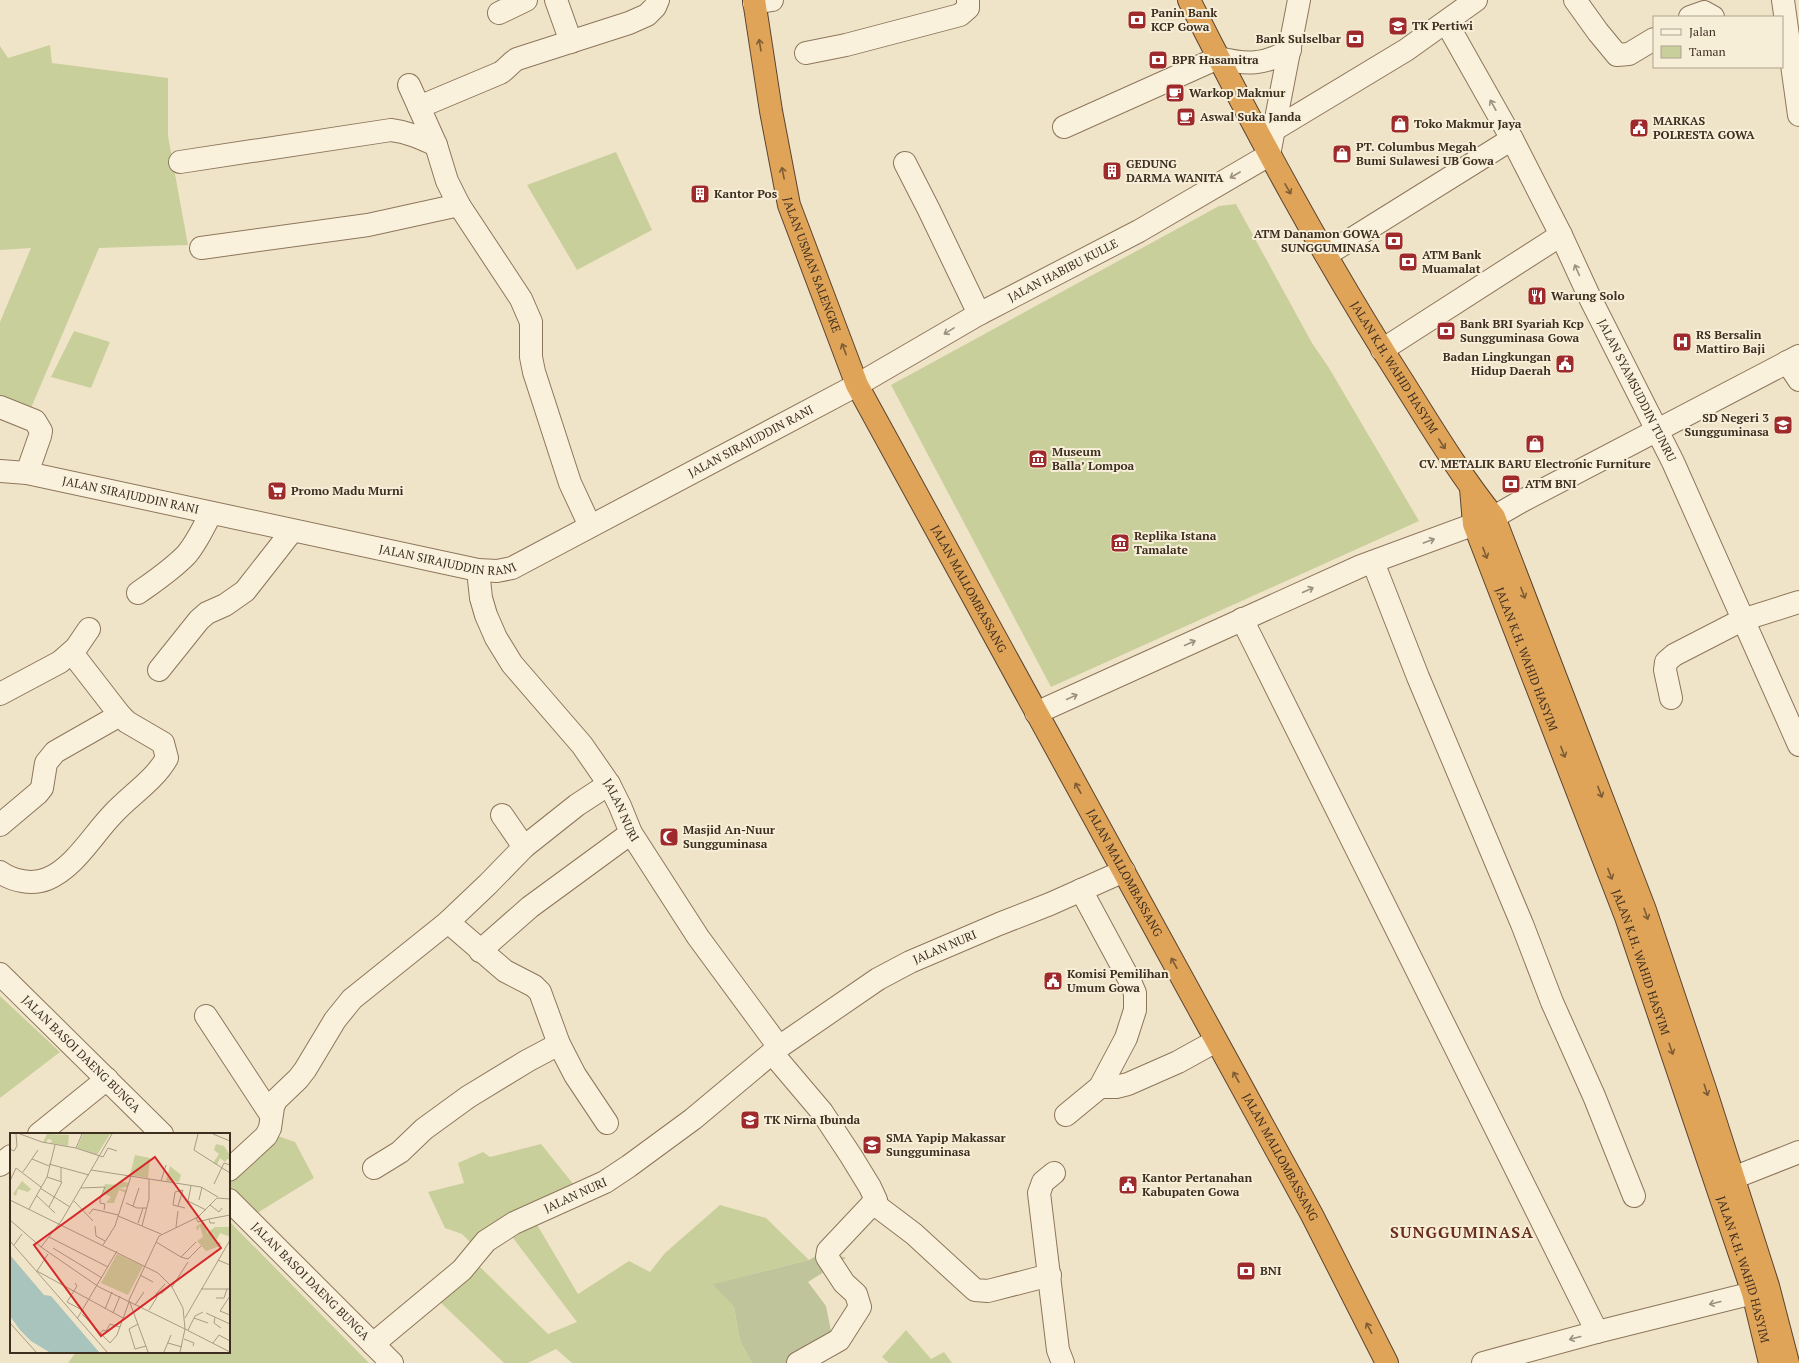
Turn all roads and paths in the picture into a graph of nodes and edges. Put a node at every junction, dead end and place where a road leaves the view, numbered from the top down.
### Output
1 (526, 0) edge
2 (556, 0) edge
3 (658, 0) edge
4 (968, 0) edge
5 (1189, 0) edge
6 (1299, 0) edge
7 (1476, 0) edge
8 (1575, 0) edge
9 (1783, 0) edge
10 (760, 1) edge
11 (499, 13) dead end
12 (1693, 16) edge
13 (1711, 16) edge
14 (1446, 22) junction
15 (1784, 27) edge
16 (1653, 40) edge
17 (571, 42) junction
18 (1290, 50) junction
19 (806, 53) dead end
20 (1218, 58) junction
21 (409, 85) dead end
22 (419, 107) junction
23 (1799, 115) edge
24 (1064, 127) dead end
25 (1275, 129) junction
26 (1512, 140) junction
27 (436, 145) junction
28 (1269, 155) junction
29 (180, 162) dead end
30 (905, 163) dead end
31 (459, 205) junction
32 (1561, 235) junction
33 (201, 248) dead end
34 (1326, 255) junction
35 (979, 314) junction
36 (1382, 350) junction
37 (1793, 359) edge
38 (1799, 380) edge
39 (857, 385) junction
40 (0, 407) edge
41 (1657, 430) junction
42 (0, 471) edge
43 (27, 473) junction
44 (1471, 488) junction
45 (211, 513) junction
46 (1494, 517) junction
47 (1474, 524) junction
48 (590, 526) junction
49 (292, 530) junction
50 (1373, 562) junction
51 (478, 570) junction
52 (138, 593) dead end
53 (1799, 602) edge
54 (1242, 619) junction
55 (1742, 620) junction
56 (88, 629) dead end
57 (72, 653) junction
58 (159, 670) dead end
59 (0, 694) edge
60 (1672, 698) dead end
61 (1036, 713) junction
62 (120, 715) junction
63 (1799, 745) edge
64 (609, 784) junction
65 (502, 815) dead end
66 (0, 825) edge
67 (631, 833) junction
68 (524, 847) junction
69 (1124, 871) junction
70 (0, 872) edge
71 (1081, 890) junction
72 (448, 922) junction
73 (480, 951) junction
74 (0, 974) edge
75 (206, 1016) dead end
76 (559, 1044) junction
77 (1202, 1049) junction
78 (775, 1050) junction
79 (107, 1079) junction
80 (1100, 1086) junction
81 (271, 1115) junction
82 (1066, 1115) dead end
83 (607, 1123) dead end
84 (40, 1133) edge
85 (161, 1133) edge
86 (1799, 1152) edge
87 (10, 1157) edge
88 (0, 1165) edge
89 (374, 1168) dead end
90 (230, 1169) edge
91 (1054, 1173) dead end
92 (1733, 1178) junction
93 (1634, 1196) dead end
94 (230, 1201) edge
95 (872, 1203) junction
96 (1050, 1275) junction
97 (1753, 1293) junction
98 (1597, 1332) junction
99 (373, 1344) junction
100 (392, 1363) edge
101 (798, 1363) edge
102 (1063, 1363) edge
103 (1387, 1363) edge
104 (1483, 1363) edge
105 (1770, 1363) edge
106 (1788, 1363) edge

1 - 11 street
2 - 17 street
3 - 17 street
4 - 19 street
5 - 20 highway, JALAN K.H. WAHID HASYIM
6 - 18 street
7 - 14 street
8 - 16 street
9 - 15 street
39 -> 10 highway, JALAN USMAN SALENGKE
12 - 13 street
14 - 25 street
26 -> 14 street, JALAN SYAMSUDDIN TUNRU
15 - 23 street
17 - 22 street
18 - 20 street
18 - 25 street
20 - 24 street
20 - 28 highway, JALAN K.H. WAHID HASYIM
21 - 22 street
22 - 27 street
25 - 28 street
26 - 32 street, JALAN SYAMSUDDIN TUNRU
26 - 34 street
27 - 29 street
27 - 31 street
28 -> 34 highway, JALAN K.H. WAHID HASYIM
28 -> 35 street, JALAN HABIBU KULLE
30 - 35 street
31 - 33 street
31 - 48 street
32 - 36 street
41 -> 32 street, JALAN SYAMSUDDIN TUNRU
34 - 36 highway, JALAN K.H. WAHID HASYIM
35 -> 39 street, JALAN HABIBU KULLE
36 -> 44 highway, JALAN K.H. WAHID HASYIM
37 - 38 street
37 - 41 street
39 - 48 street, JALAN SIRAJUDDIN RANI
39 - 61 highway, JALAN MALLOMBASSANG
40 - 43 street
41 - 46 street
41 - 55 street, JALAN SYAMSUDDIN TUNRU
42 - 43 street, JALAN SIRAJUDDIN RANI
43 - 45 street, JALAN SIRAJUDDIN RANI
44 - 46 highway, JALAN K.H. WAHID HASYIM
44 - 47 highway, JALAN K.H. WAHID HASYIM
45 - 49 street, JALAN SIRAJUDDIN RANI
45 - 52 street
46 - 47 street
46 -> 92 highway, JALAN K.H. WAHID HASYIM
50 -> 47 street
47 -> 97 highway, JALAN K.H. WAHID HASYIM
48 - 51 street, JALAN SIRAJUDDIN RANI
49 - 51 street, JALAN SIRAJUDDIN RANI
49 - 58 street
54 -> 50 street
50 - 93 street
51 - 64 street, JALAN NURI
53 - 55 street
61 -> 54 street
54 - 98 street
55 - 60 street
55 - 63 street, JALAN SYAMSUDDIN TUNRU
56 - 57 street
57 - 59 street
57 - 62 street
69 -> 61 highway, JALAN MALLOMBASSANG
62 - 66 street
62 - 70 street
64 - 67 street, JALAN NURI
64 - 68 street
65 - 68 street
67 - 73 street
67 - 78 street, JALAN NURI
68 - 72 street
69 - 71 street, JALAN NURI
77 -> 69 highway, JALAN MALLOMBASSANG
71 - 78 street, JALAN NURI
71 - 80 street
72 - 73 street
72 - 81 street
73 - 76 street
74 - 79 street, JALAN BASOI DAENG BUNGA
75 - 81 street
76 - 83 street
76 - 89 street
77 - 80 street
103 -> 77 highway, JALAN MALLOMBASSANG
78 - 95 street
78 - 99 street, JALAN NURI
79 - 84 street
79 - 85 street, JALAN BASOI DAENG BUNGA
80 - 82 street
81 - 90 street
86 - 92 street
87 - 88 street
91 - 96 street
92 - 106 highway, JALAN K.H. WAHID HASYIM
94 - 99 street, JALAN BASOI DAENG BUNGA
95 - 96 street
95 - 101 street
96 - 102 street
97 -> 98 street
97 - 105 highway, JALAN K.H. WAHID HASYIM
98 -> 104 street
99 - 100 street, JALAN BASOI DAENG BUNGA

